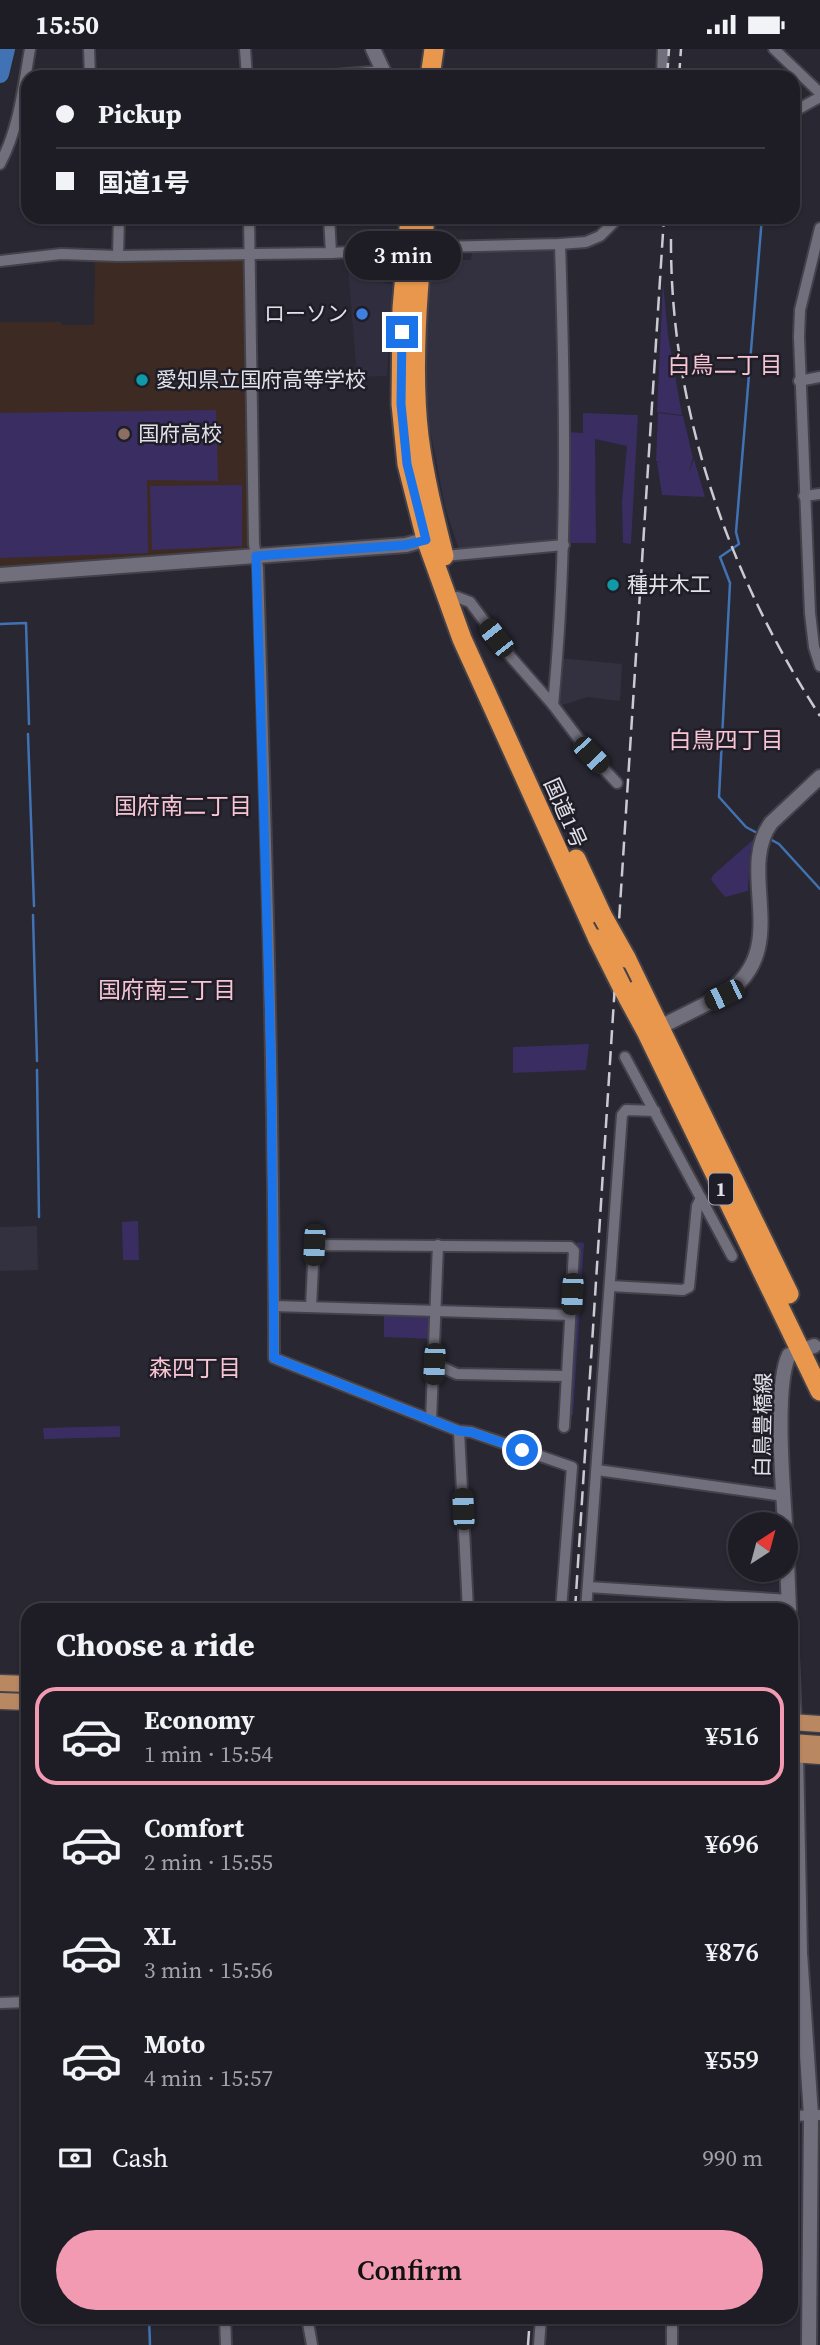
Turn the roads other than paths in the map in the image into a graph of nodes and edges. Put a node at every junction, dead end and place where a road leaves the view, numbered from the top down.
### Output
1 (30, 49) edge
2 (89, 49) edge
3 (245, 49) edge
4 (373, 49) edge
5 (434, 49) edge
6 (446, 49) edge
7 (663, 49) edge
8 (774, 49) edge
9 (26, 70) edge
10 (90, 70) edge
11 (246, 70) edge
12 (383, 70) edge
13 (431, 70) edge
14 (443, 70) edge
15 (662, 70) edge
16 (793, 70) edge
17 (800, 78) edge
18 (21, 96) edge
19 (819, 100) edge
20 (800, 109) edge
21 (0, 165) edge
22 (119, 224) edge
23 (249, 224) edge
24 (329, 224) edge
25 (411, 224) edge
26 (423, 224) edge
27 (612, 224) edge
28 (820, 228) edge
29 (560, 244) junction
30 (414, 249) junction
31 (331, 253) junction
32 (251, 254) junction
33 (118, 255) junction
34 (0, 261) edge
35 (820, 377) edge
36 (799, 381) junction
37 (820, 494) edge
38 (804, 496) junction
39 (433, 538) junction
40 (564, 545) junction
41 (256, 556) junction
42 (444, 556) junction
43 (0, 575) edge
44 (457, 597) junction
45 (820, 666) edge
46 (553, 705) junction
47 (820, 777) edge
48 (617, 783) dead end
49 (654, 1030) junction
50 (625, 1057) dead end
51 (655, 1111) junction
52 (701, 1198) junction
53 (438, 1245) junction
54 (732, 1256) dead end
55 (610, 1286) junction
56 (274, 1306) junction
57 (311, 1307) junction
58 (435, 1311) junction
59 (570, 1315) junction
60 (812, 1351) edge
61 (434, 1364) junction
62 (567, 1376) junction
63 (820, 1391) edge
64 (431, 1420) junction
65 (564, 1427) dead end
66 (459, 1431) junction
67 (597, 1470) junction
68 (784, 1496) junction
69 (785, 1512) edge
70 (788, 1582) edge
71 (588, 1587) junction
72 (468, 1603) edge
73 (562, 1603) edge
74 (587, 1603) edge
75 (767, 1603) edge
76 (789, 1603) edge
77 (0, 1683) edge
78 (21, 1684) edge
79 (0, 1701) edge
80 (21, 1702) edge
81 (798, 1722) edge
82 (820, 1724) edge
83 (820, 1744) edge
84 (798, 1749) edge
85 (798, 1751) edge
86 (820, 1755) edge
87 (798, 1976) edge
88 (21, 2002) edge
89 (0, 2003) edge
90 (816, 2115) edge
91 (798, 2116) edge
92 (225, 2324) edge
93 (308, 2324) edge
94 (540, 2324) edge
95 (672, 2324) edge
96 (226, 2345) edge
97 (312, 2345) edge
98 (539, 2345) edge
99 (672, 2345) edge
100 (809, 2345) edge

1 - 9 street
2 - 10 street
3 - 11 street
4 - 12 main road
5 - 13 highway
6 - 14 highway
7 - 15 street
8 - 16 street
17 - 19 street
18 - 21 street
19 - 20 street
22 - 33 street
23 - 32 street
24 - 31 street
25 - 30 highway, 国道1号 / 1
26 - 30 highway, 国道1号 / 1
27 - 29 street
28 - 36 street
29 - 30 street
29 - 40 street
30 - 31 street
30 - 39 highway, 国道1号 / 1
31 - 32 street
32 - 33 street
32 - 41 street
33 - 34 street
35 - 36 street
36 - 38 street
37 - 38 street
38 - 45 street
39 - 41 main road
39 - 42 highway, 国道1号 / 1
39 - 49 highway, 国道1号 / 1, bridge
40 - 42 street
40 - 46 street
41 - 43 main road
41 - 56 street
42 - 44 highway, 国道1号 / 1
44 - 46 street
44 - 49 highway, 国道1号 / 1, bridge
46 - 48 street
47 - 49 main road
49 - 60 highway, 国道1号 / 1
50 - 51 street
51 - 52 street
51 - 55 street
52 - 54 street
52 - 55 street
53 - 57 street
53 - 58 street
53 - 59 street
55 - 67 street
56 - 57 street
56 - 64 street
57 - 58 street
58 - 59 street
58 - 61 street
59 - 62 street
60 - 63 highway, 国道1号 / 1
60 - 68 main road, 白鳥豊橋線
61 - 62 street
61 - 64 street
62 - 65 street
64 - 66 street
66 - 72 street
66 - 73 street
67 - 68 street
67 - 71 street
68 - 69 main road, 白鳥豊橋線
70 - 76 main road
71 - 74 street
71 - 75 street
77 - 78 main road
79 - 80 main road
81 - 82 main road
83 - 84 main road
85 - 86 main road
87 - 90 main road
88 - 89 street
90 - 91 street
90 - 100 main road
92 - 96 street
93 - 97 street
94 - 98 street
95 - 99 street

